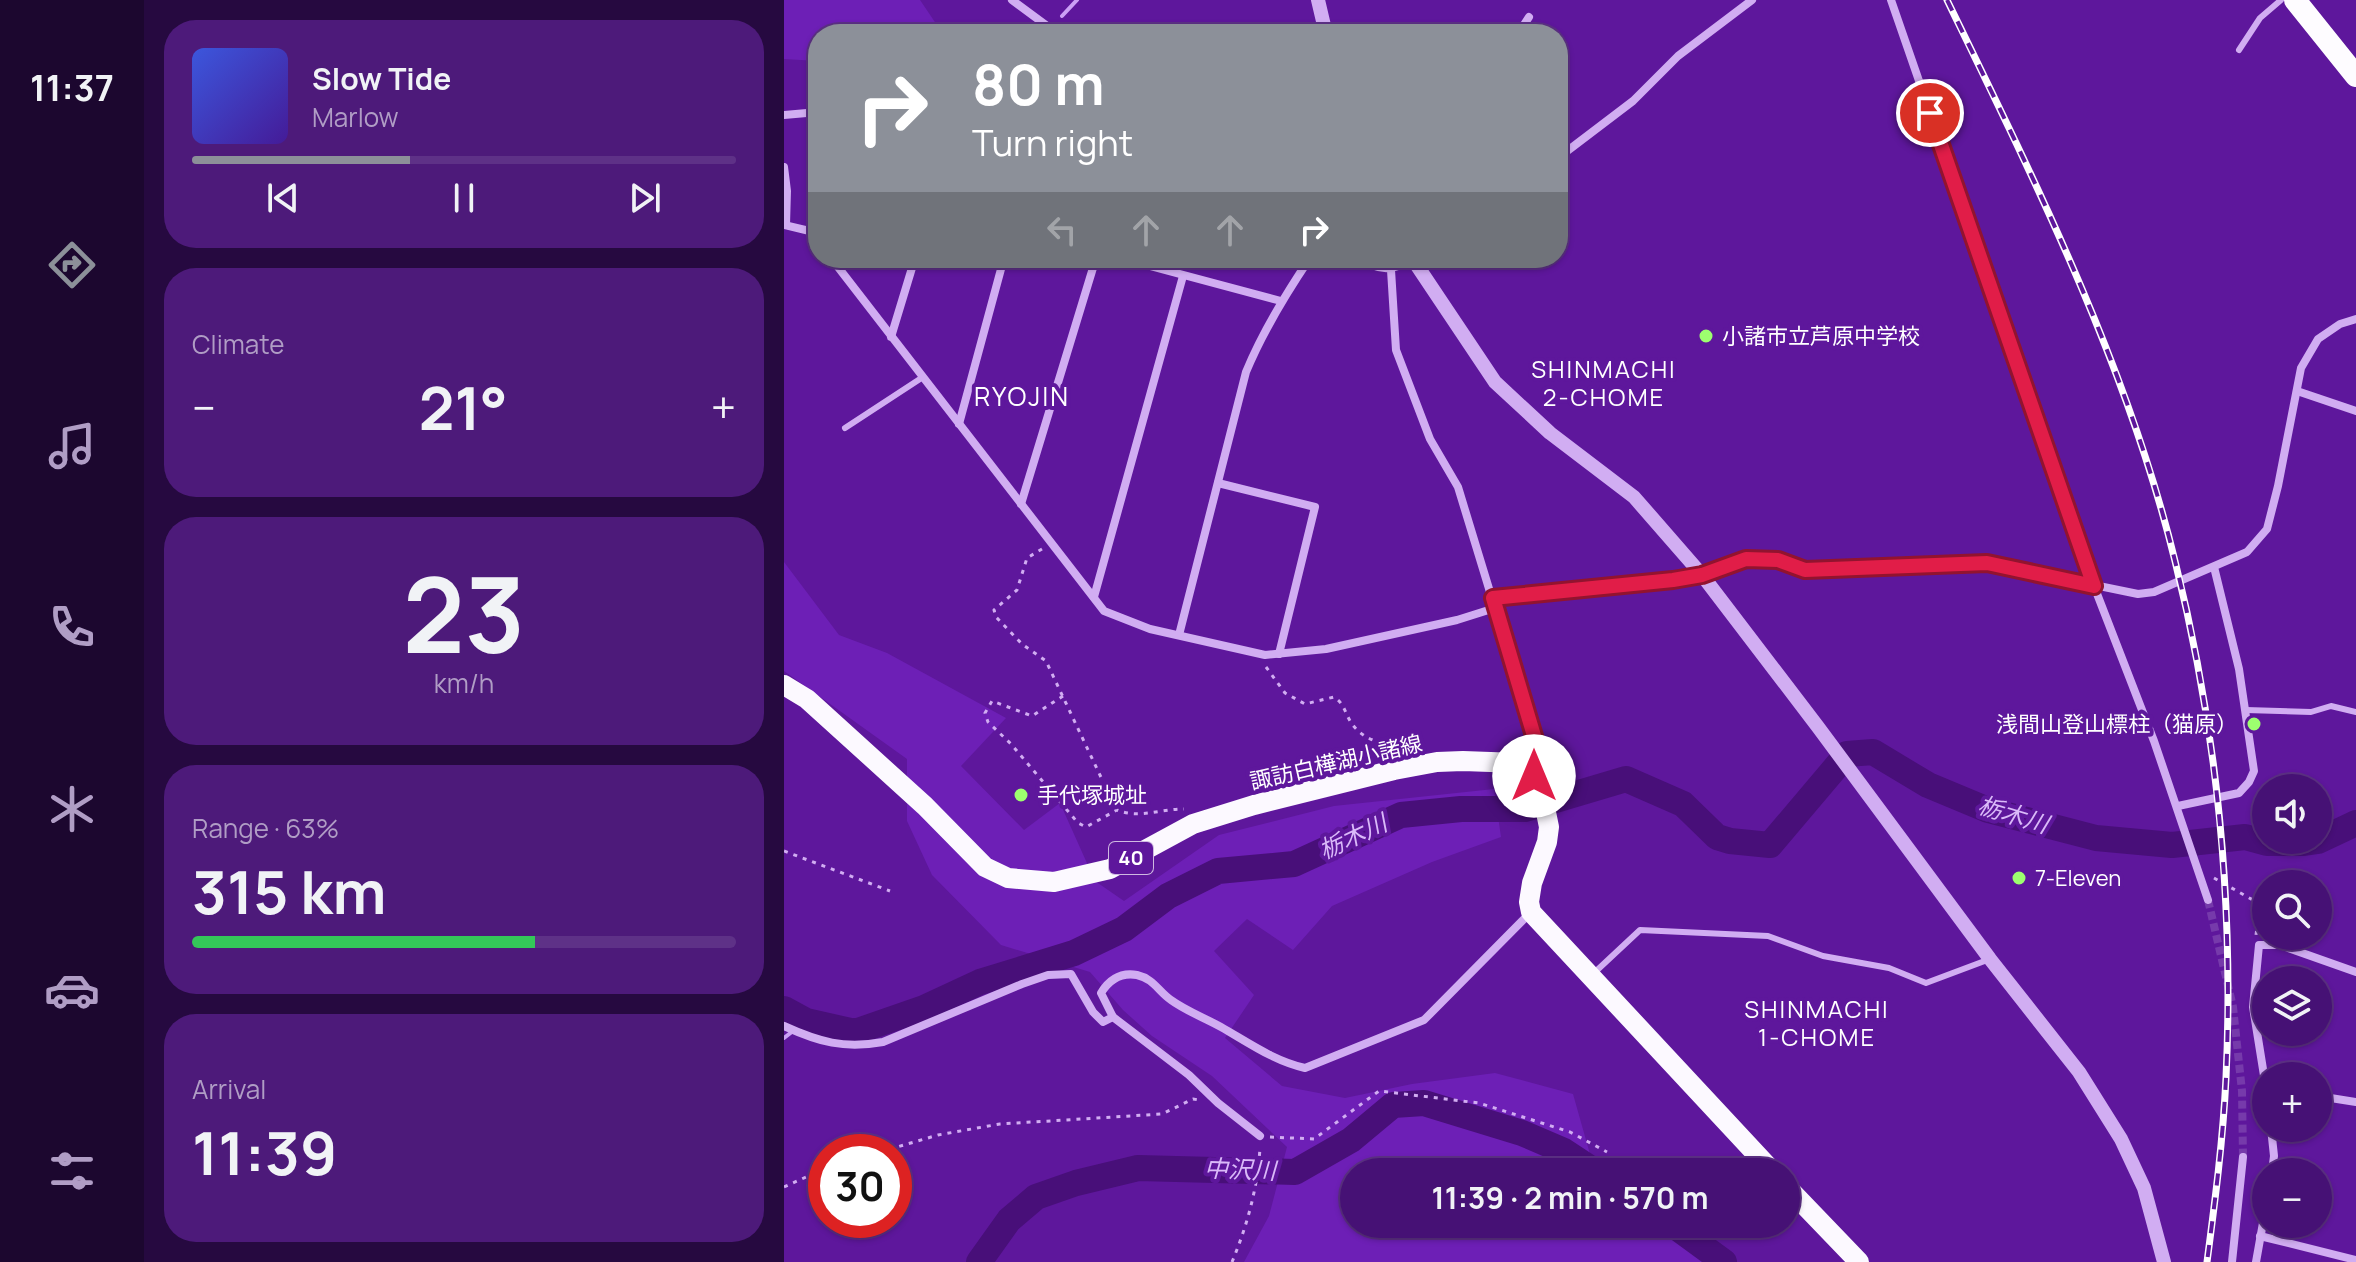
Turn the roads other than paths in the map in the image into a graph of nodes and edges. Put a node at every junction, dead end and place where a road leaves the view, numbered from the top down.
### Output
1 (1012, 0) edge
2 (1318, 0) edge
3 (1752, 0) edge
4 (1891, 0) edge
5 (2281, 0) edge
6 (2295, 0) edge
7 (1529, 17) dead end
8 (1044, 24) edge
9 (1324, 24) edge
10 (1524, 24) edge
11 (2239, 50) dead end
12 (2356, 76) edge
13 (808, 113) edge
14 (784, 115) edge
15 (1568, 150) edge
16 (784, 167) edge
17 (785, 225) edge
18 (808, 231) edge
19 (839, 268) edge
20 (912, 268) edge
21 (1001, 268) edge
22 (1093, 268) edge
23 (1155, 268) edge
24 (1303, 268) edge
25 (1378, 268) edge
26 (1395, 268) edge
27 (1420, 268) edge
28 (1391, 270) junction
29 (1183, 276) junction
30 (1281, 301) junction
31 (2356, 319) edge
32 (891, 337) junction
33 (923, 377) junction
34 (2297, 391) junction
35 (2356, 411) edge
36 (959, 424) junction
37 (845, 428) dead end
38 (1218, 483) junction
39 (1021, 504) junction
40 (2214, 567) junction
41 (1702, 575) junction
42 (2094, 586) junction
43 (1094, 597) junction
44 (1493, 598) junction
45 (1495, 608) junction
46 (1179, 635) junction
47 (1279, 654) junction
48 (784, 685) edge
49 (2246, 710) junction
50 (2356, 712) edge
51 (1534, 776) junction
52 (2178, 806) junction
53 (2208, 900) tunnel mouth
54 (1531, 912) junction
55 (1990, 959) junction
56 (2356, 972) edge
57 (1591, 975) junction
58 (1113, 1017) junction
59 (784, 1026) edge
60 (2262, 1062) edge
61 (2332, 1098) edge
62 (2355, 1100) edge
63 (1260, 1136) road end
64 (2243, 1157) tunnel mouth
65 (1760, 1158) edge
66 (1800, 1201) edge
67 (2260, 1238) edge
68 (2268, 1238) edge
69 (2356, 1260) edge
70 (1859, 1262) edge
71 (2164, 1262) edge
72 (2232, 1262) edge
73 (2256, 1262) edge

1 - 8 street
2 - 9 street
3 - 15 street
4 - 42 street
5 - 11 lane
6 - 12 highway
7 - 10 street
13 - 14 street
16 - 17 street
17 - 18 street
19 - 32 street
20 - 32 street
21 - 36 street
22 - 39 street
23 - 29 street
24 - 30 street
25 - 28 street
26 - 28 street
27 - 41 street
28 - 44 street
29 - 30 street
29 - 43 street
30 - 38 street
31 - 34 street
32 - 33 street
33 - 36 street
33 - 37 lane
34 - 35 street
34 - 40 street
36 - 39 street
38 - 46 street
38 - 47 street
39 - 43 street
40 - 42 street
40 - 49 street
41 - 42 street
41 - 44 street
41 - 55 street
42 - 52 street
43 - 46 street
44 - 45 street
45 - 47 street
45 - 51 street
46 - 47 street
48 - 51 main road, 諏訪白樺湖小諸線 / 40
49 - 50 lane
49 - 52 street
51 - 54 main road
52 - 53 street
54 - 57 main road
54 - 58 street
55 - 57 lane
55 - 71 street
56 - 60 street
57 - 65 main road
58 - 59 street
58 - 63 street
61 - 62 street
64 - 72 street
66 - 70 main road
67 - 73 street
68 - 69 street

